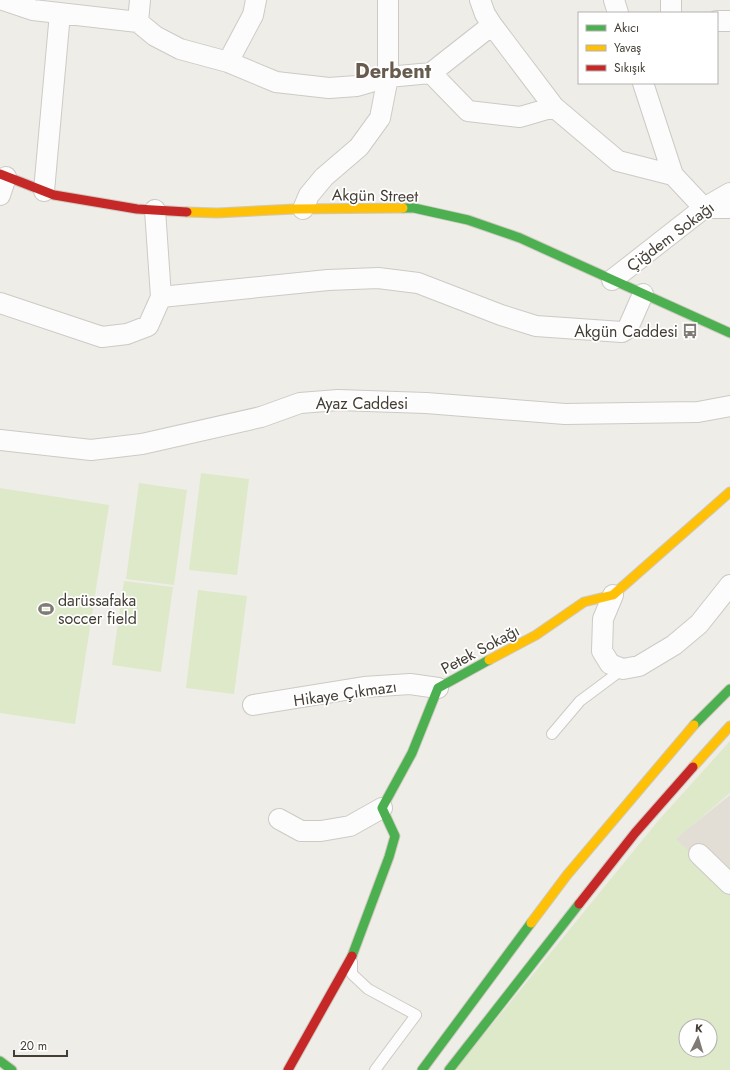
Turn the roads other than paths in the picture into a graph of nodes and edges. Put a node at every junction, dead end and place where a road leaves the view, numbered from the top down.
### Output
1 (3, 0) edge
2 (140, 0) edge
3 (256, 0) edge
4 (388, 0) edge
5 (480, 0) edge
6 (614, 0) edge
7 (671, 0) edge
8 (618, 12) edge
9 (671, 12) edge
10 (60, 13) junction
11 (730, 20) edge
12 (718, 21) edge
13 (138, 22) junction
14 (492, 25) junction
15 (228, 62) junction
16 (431, 73) junction
17 (388, 77) junction
18 (643, 84) edge
19 (554, 107) junction
20 (672, 175) junction
21 (2, 182) edge
22 (44, 192) junction
23 (730, 193) edge
24 (704, 208) junction
25 (730, 208) edge
26 (303, 209) junction
27 (155, 210) junction
28 (612, 280) junction
29 (643, 294) junction
30 (161, 297) junction
31 (0, 303) edge
32 (730, 333) edge
33 (730, 406) edge
34 (0, 440) edge
35 (730, 492) edge
36 (730, 585) edge
37 (613, 596) junction
38 (623, 669) junction
39 (438, 688) junction
40 (730, 689) edge
41 (253, 705) dead end
42 (730, 726) edge
43 (552, 734) dead end
44 (382, 808) junction
45 (279, 819) dead end
46 (699, 854) dead end
47 (730, 884) edge
48 (351, 958) junction
49 (0, 1061) edge
50 (12, 1070) edge
51 (288, 1070) edge
52 (375, 1070) edge
53 (422, 1070) edge
54 (449, 1070) edge

1 - 10 street
2 - 13 street
3 - 15 street
4 - 17 street
5 - 14 street
6 - 8 street
7 - 9 street
10 - 13 street
10 - 22 street
11 - 12 street
13 - 15 street
14 - 16 street
14 - 19 street
15 - 17 street
16 - 17 street
16 - 19 street
17 - 26 street
18 - 20 street
19 - 20 street
20 - 24 street
21 - 22 street, Akgün Street
22 - 27 street, Akgün Street
23 - 24 street, Çiğdem Sokağı
24 - 25 street
24 - 28 street, Çiğdem Sokağı
26 - 27 street, Akgün Street
26 - 28 street, Akgün Street
27 - 30 street
28 - 29 street, Akgün Street
29 - 30 street
29 - 32 street, Akgün Street
30 - 31 street
33 - 34 street, Ayaz Caddesi
35 - 37 street
36 - 38 street
37 - 38 street
37 - 39 street, Petek Sokağı
38 - 43 lane
39 - 41 street, Hikaye Çıkmazı
39 - 44 street, Petek Sokağı
40 - 53 street
42 - 54 street
44 - 45 street
44 - 48 street
46 - 47 street
48 - 51 street
48 - 52 lane
49 - 50 street

